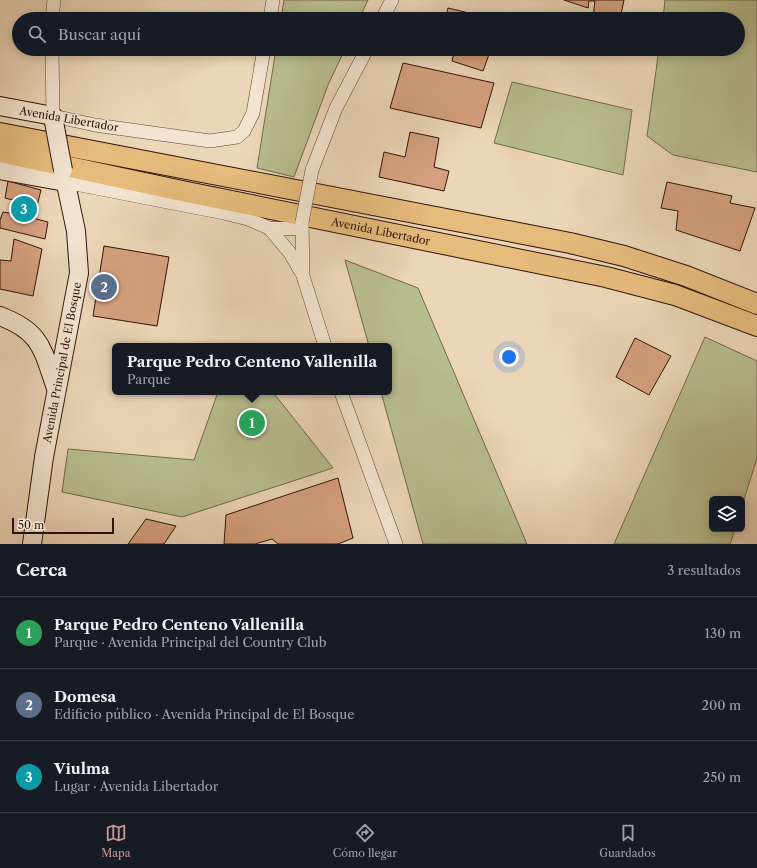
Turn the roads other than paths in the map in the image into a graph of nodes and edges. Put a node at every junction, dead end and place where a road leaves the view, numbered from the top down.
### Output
1 (54, 0) edge
2 (273, 0) edge
3 (392, 0) edge
4 (53, 12) edge
5 (271, 12) edge
6 (386, 12) edge
7 (52, 56) edge
8 (263, 56) edge
9 (363, 56) edge
10 (0, 106) edge
11 (54, 119) junction
12 (0, 133) edge
13 (0, 152) edge
14 (0, 170) edge
15 (64, 176) junction
16 (302, 225) junction
17 (269, 228) junction
18 (303, 276) junction
19 (757, 304) edge
20 (0, 316) edge
21 (757, 326) edge
22 (324, 343) edge
23 (57, 389) junction
24 (342, 395) edge
25 (32, 544) edge
26 (396, 544) edge

1 - 4 street
2 - 5 street
3 - 6 street
7 - 11 street
8 - 11 street, Avenida Libertador
9 - 16 street, bridge
10 - 11 main road, Avenida Libertador
11 - 15 main road, Avenida Principal de El Bosque, bridge
12 - 19 main road, Avenida Libertador
13 - 21 main road, Avenida Libertador
14 - 15 main road
15 - 17 street
15 - 23 main road, Avenida Principal de El Bosque
16 - 17 street
16 - 18 street
17 - 18 street
18 - 22 street
20 - 23 main road
23 - 25 main road, Avenida Principal de El Bosque
24 - 26 street

